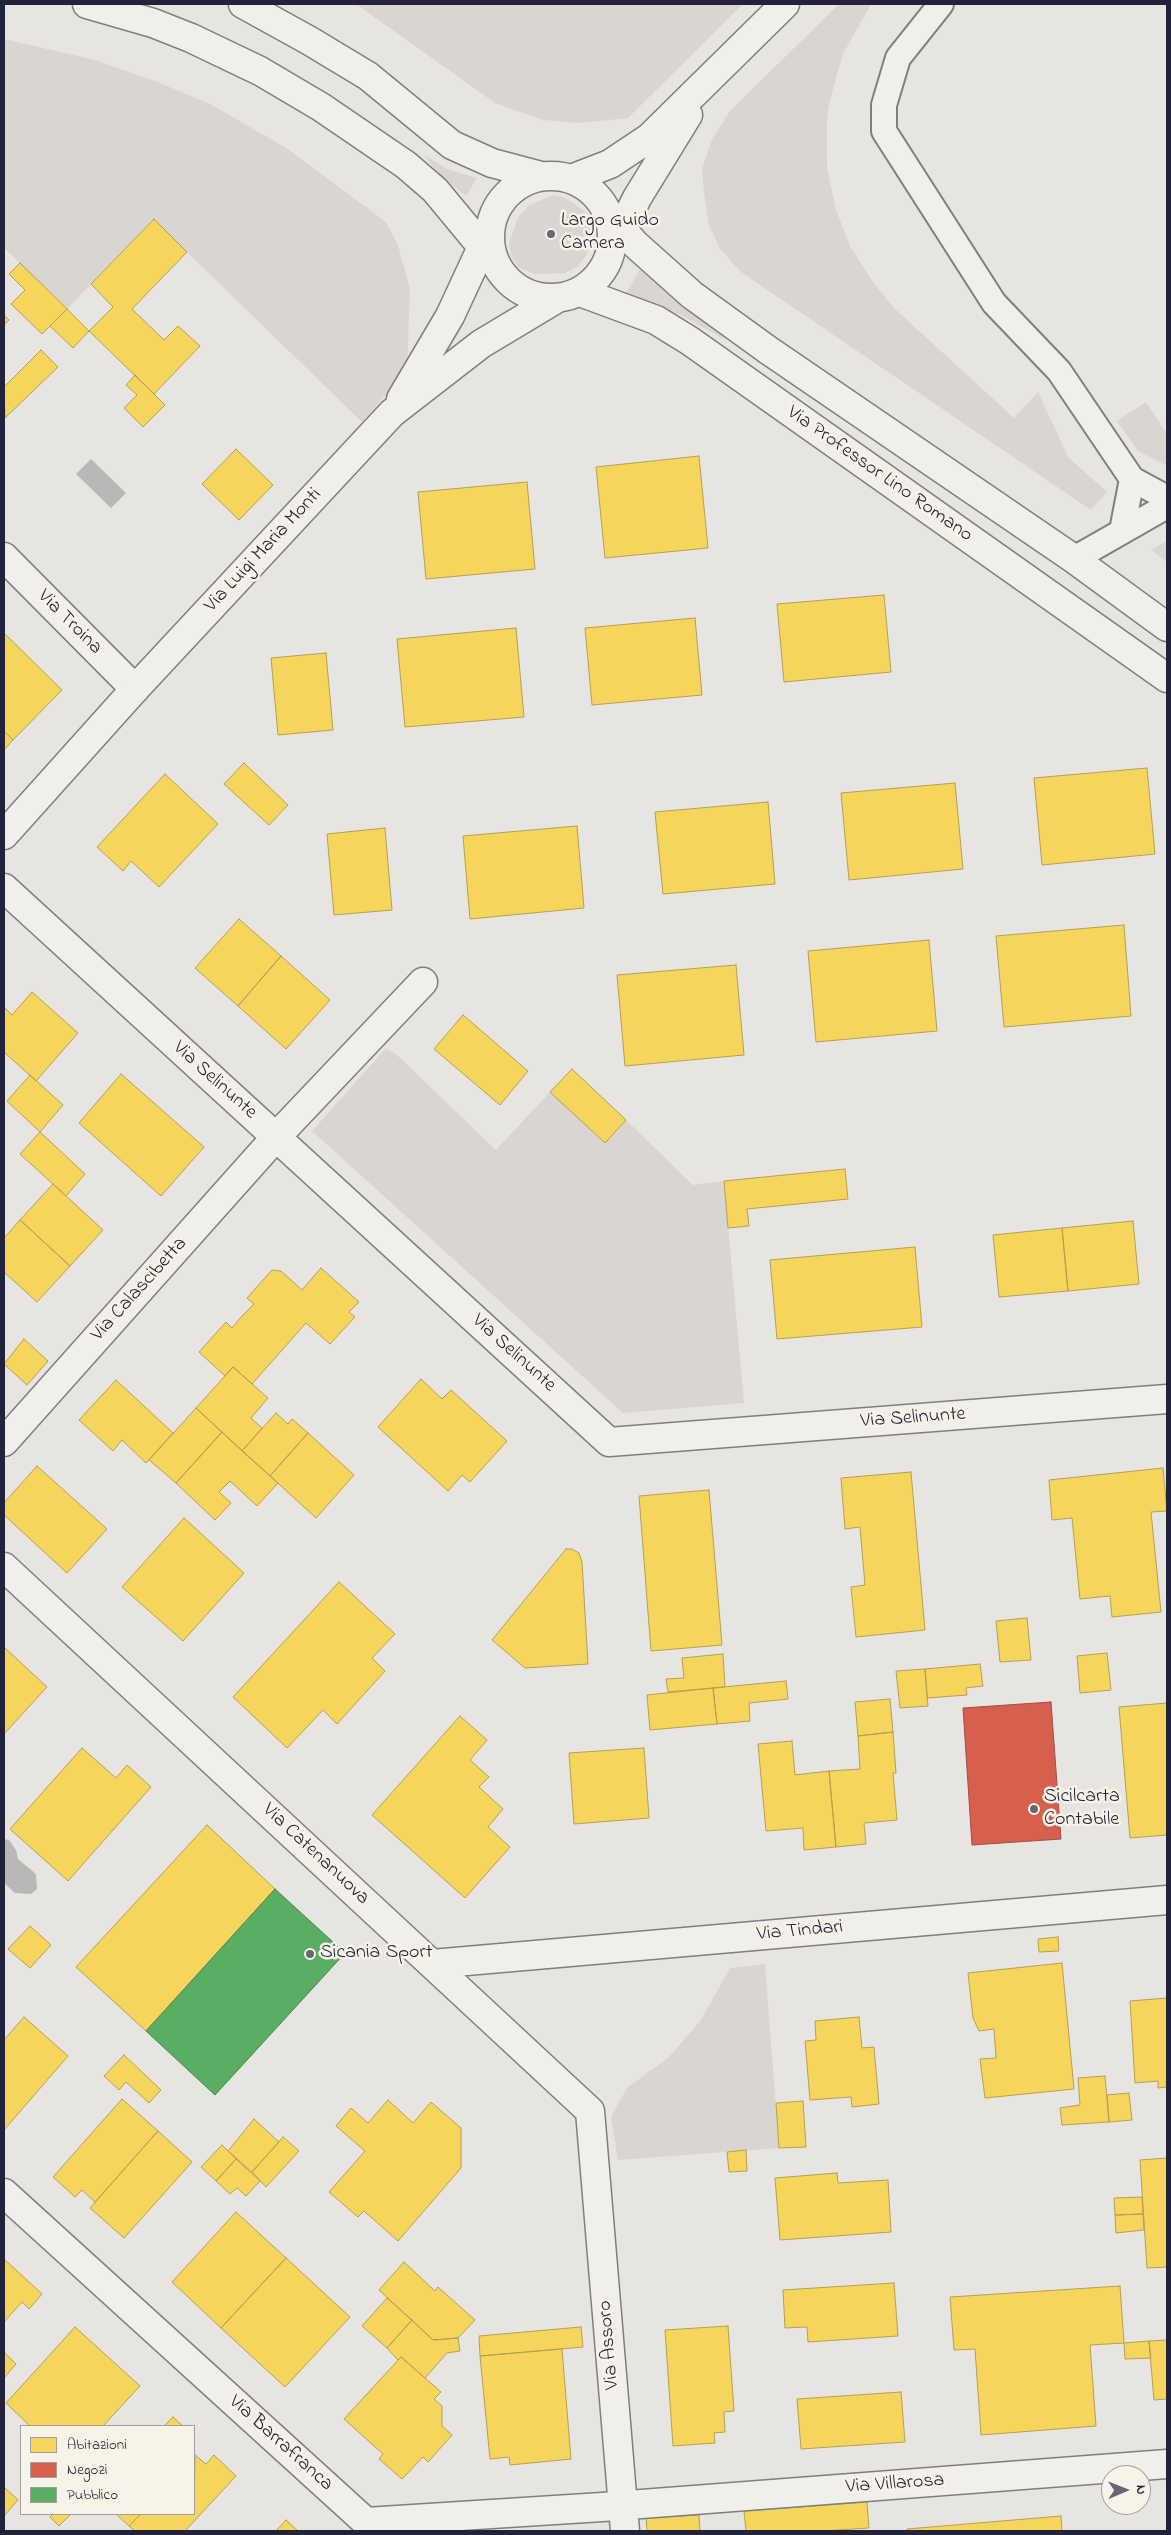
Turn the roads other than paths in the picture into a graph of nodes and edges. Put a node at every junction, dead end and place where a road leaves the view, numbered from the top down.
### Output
1 (87, 4) edge
2 (243, 4) edge
3 (784, 4) edge
4 (941, 4) edge
5 (719, 67) junction
6 (541, 176) junction
7 (571, 179) junction
8 (613, 228) junction
9 (489, 245) junction
10 (568, 296) junction
11 (392, 413) junction
12 (1132, 479) junction
13 (1167, 498) edge
14 (1167, 506) edge
15 (1122, 531) junction
16 (4, 557) edge
17 (1074, 559) junction
18 (1167, 626) edge
19 (1167, 678) edge
20 (135, 689) junction
21 (4, 834) edge
22 (4, 888) edge
23 (423, 982) dead end
24 (276, 1137) junction
25 (1167, 1399) edge
26 (4, 1442) edge
27 (4, 1567) edge
28 (1167, 1900) edge
29 (432, 1964) junction
30 (595, 2159) joint
31 (4, 2193) edge
32 (1167, 2464) edge
33 (624, 2518) edge

1 - 9 street
2 - 6 street
3 - 5 street
4 - 12 lane
5 - 7 street
5 - 8 street
6 - 7 street
6 - 9 street
7 - 8 street
8 - 10 street
8 - 17 street, Via Professor Lino Romano
9 - 10 street
9 - 11 street
10 - 11 street
10 - 19 street, Via Professor Lino Romano
11 - 20 street, Via Luigi Maria Monti
12 - 13 lane
12 - 15 lane
14 - 15 lane
15 - 17 lane
16 - 20 street, Via Troina
17 - 18 street, Via Professor Lino Romano
20 - 21 street, Via Luigi Maria Monti
22 - 24 street, Via Selinunte
23 - 24 street, Via Calascibetta
24 - 25 street, Via Selinunte
24 - 26 street, Via Calascibetta
27 - 29 street, Via Catenanuova
28 - 29 street, Via Tindari
29 - 30 street, Via Catenanuova
30 - 33 street, Via Assoro
31 - 33 street, Via Barrafranca
32 - 33 street, Via Villarosa

